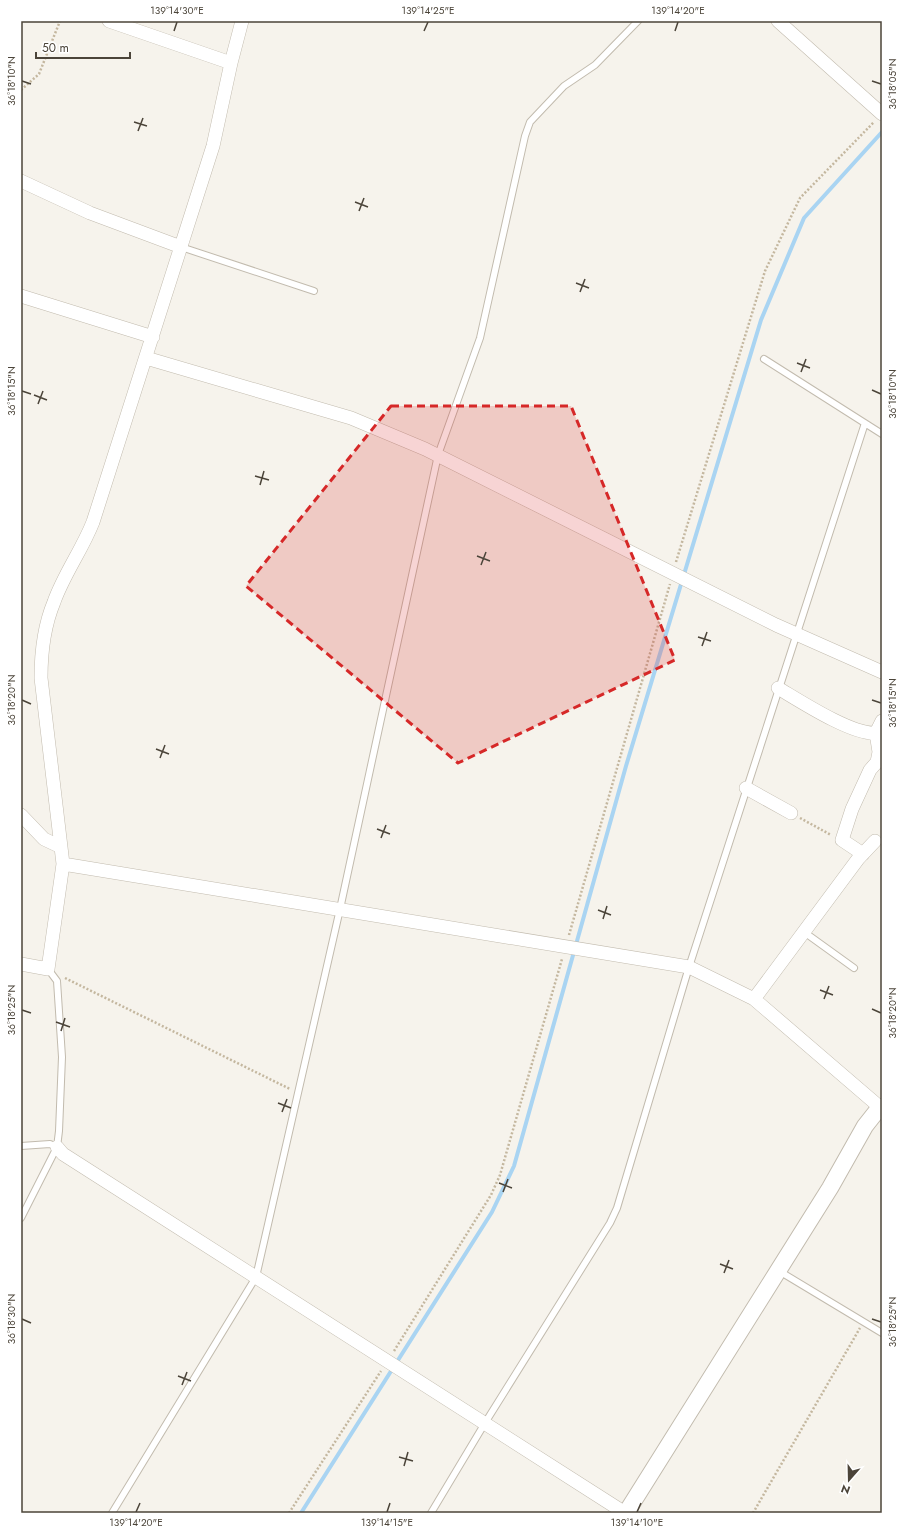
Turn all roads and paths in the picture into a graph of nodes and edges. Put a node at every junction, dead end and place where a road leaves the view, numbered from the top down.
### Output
1 (60, 21) edge
2 (109, 21) edge
3 (242, 21) edge
4 (638, 21) edge
5 (778, 21) edge
6 (231, 64) junction
7 (21, 90) edge
8 (882, 114) edge
9 (21, 181) edge
10 (181, 247) junction
11 (314, 291) dead end
12 (21, 296) edge
13 (153, 337) junction
14 (146, 358) junction
15 (764, 359) dead end
16 (865, 423) junction
17 (882, 434) edge
18 (438, 455) junction
19 (681, 578) junction
20 (796, 634) junction
21 (882, 672) edge
22 (778, 688) junction
23 (882, 721) edge
24 (876, 732) junction
25 (746, 788) junction
26 (791, 813) joint
27 (21, 816) edge
28 (842, 840) junction
29 (875, 841) dead end
30 (61, 847) junction
31 (863, 854) junction
32 (64, 864) junction
33 (340, 909) junction
34 (804, 932) junction
35 (565, 946) junction
36 (21, 964) edge
37 (689, 967) junction
38 (854, 968) dead end
39 (48, 969) junction
40 (754, 999) junction
41 (298, 1091) junction
42 (881, 1107) edge
43 (21, 1146) edge
44 (57, 1147) junction
45 (21, 1218) edge
46 (778, 1271) junction
47 (256, 1277) junction
48 (863, 1322) junction
49 (882, 1333) edge
50 (388, 1361) junction
51 (485, 1423) junction
52 (112, 1513) edge
53 (289, 1513) edge
54 (431, 1513) edge
55 (626, 1513) edge
56 (753, 1513) edge

1 - 7 path
2 - 6 street
3 - 6 street
4 - 18 lane
5 - 8 street
6 - 10 street
8 - 19 path
9 - 10 street
10 - 11 lane
10 - 13 street
12 - 13 street
13 - 14 street
14 - 18 street
14 - 30 street
15 - 16 lane
16 - 17 lane
16 - 20 lane
18 - 19 street
18 - 33 lane
19 - 20 street
19 - 35 path
20 - 21 street
20 - 22 lane
22 - 24 street
22 - 25 lane
23 - 24 street
24 - 28 street
25 - 26 street
25 - 37 lane
26 - 28 path
27 - 30 street
28 - 31 street
29 - 31 street
30 - 32 street
31 - 34 street
32 - 33 street
32 - 39 street
33 - 35 street
33 - 41 lane
34 - 38 lane
34 - 40 street
35 - 37 street
35 - 50 path
36 - 39 street
37 - 40 street
37 - 51 lane
39 - 41 path
39 - 44 lane
40 - 42 street
41 - 47 lane
42 - 46 street
43 - 44 lane
44 - 45 lane
44 - 47 street
46 - 48 lane
46 - 55 street
47 - 50 street
47 - 52 lane
48 - 49 lane
48 - 56 path
50 - 51 street
50 - 53 path
51 - 54 lane
51 - 55 street

